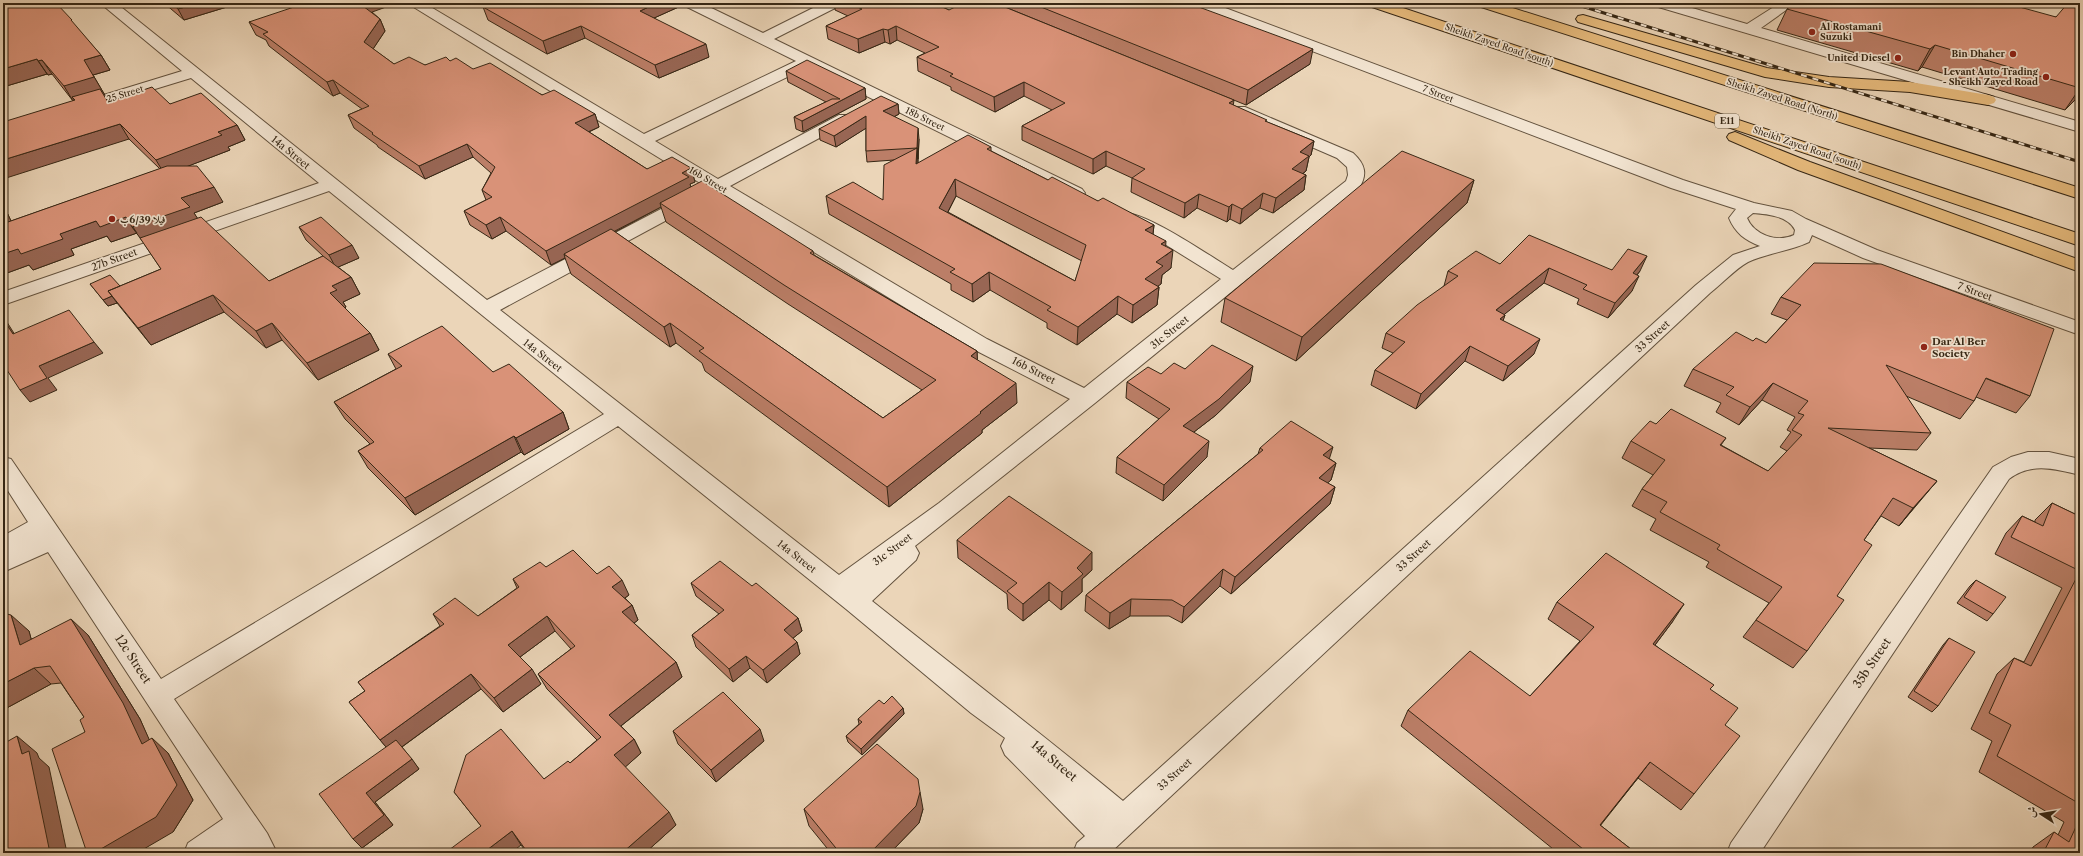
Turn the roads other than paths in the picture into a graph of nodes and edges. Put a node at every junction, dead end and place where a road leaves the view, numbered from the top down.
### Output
1 (107, 3) edge
2 (414, 3) edge
3 (690, 3) edge
4 (834, 3) edge
5 (1198, 3) edge
6 (1374, 3) edge
7 (1483, 3) edge
8 (1526, 3) edge
9 (1660, 3) edge
10 (1703, 3) edge
11 (1789, 3) edge
12 (1712, 19) junction
13 (1748, 30) junction
14 (758, 37) junction
15 (808, 61) junction
16 (190, 71) junction
17 (883, 98) junction
18 (1988, 100) junction
19 (1669, 102) junction
20 (1223, 104) edge
21 (64, 110) edge
22 (2080, 127) edge
23 (643, 141) junction
24 (327, 181) junction
25 (1677, 184) junction
26 (716, 185) junction
27 (2080, 194) edge
28 (1090, 199) edge
29 (1752, 208) junction
30 (1111, 210) edge
31 (1798, 222) junction
32 (1741, 226) junction
33 (2080, 240) edge
34 (1794, 242) junction
35 (1870, 254) junction
36 (1740, 259) junction
37 (2080, 266) edge
38 (1239, 275) junction
39 (3, 299) edge
40 (486, 309) junction
41 (2080, 329) edge
42 (1080, 404) junction
43 (619, 415) junction
44 (3, 465) edge
45 (2080, 467) edge
46 (49, 532) junction
47 (3, 547) edge
48 (3, 562) edge
49 (847, 595) junction
50 (157, 695) junction
51 (1106, 837) edge
52 (250, 843) edge
53 (199, 853) edge
54 (1742, 853) edge

1 - 16 street, 14a Street
2 - 23 street, 16b Street
3 - 14 street, 18b Street
4 - 14 street
5 - 25 street, 7 Street
6 - 19 highway, Sheikh Zayed Road (south) / E11
7 - 27 highway, Sheikh Zayed Road (North)
8 - 18 highway
9 - 12 street
10 - 12 street
11 - 13 street
12 - 13 street
13 - 18 street
14 - 15 street, 18b Street
15 - 17 street, 18b Street
15 - 23 street
16 - 21 street, 25 Street
16 - 24 street, 14a Street
17 - 26 street
17 - 28 street, 18b Street
18 - 22 street
19 - 33 highway, Sheikh Zayed Road (south) / E11
19 - 37 highway
20 - 38 street, 31c Street
23 - 26 street, 16b Street
24 - 39 street, 27b Street
24 - 40 street, 14a Street
25 - 29 street, 7 Street
25 - 32 street, 7 Street
26 - 40 street
26 - 42 street, 16b Street
29 - 31 street, 7 Street
29 - 32 street
30 - 38 street
31 - 34 street
31 - 35 street, 7 Street
32 - 34 street, 7 Street
32 - 36 street
34 - 35 street, 7 Street
34 - 36 street, 33 Street
35 - 41 street, 7 Street
36 - 51 street, 33 Street
38 - 42 street, 31c Street
40 - 43 street, 14a Street
42 - 49 street, 31c Street
43 - 49 street, 14a Street
43 - 50 street
44 - 46 street, 12c Street
45 - 54 street, 35b Street
46 - 47 street
46 - 48 street
46 - 50 street, 12c Street
49 - 51 street, 14a Street
50 - 52 street, 12c Street
52 - 53 street

